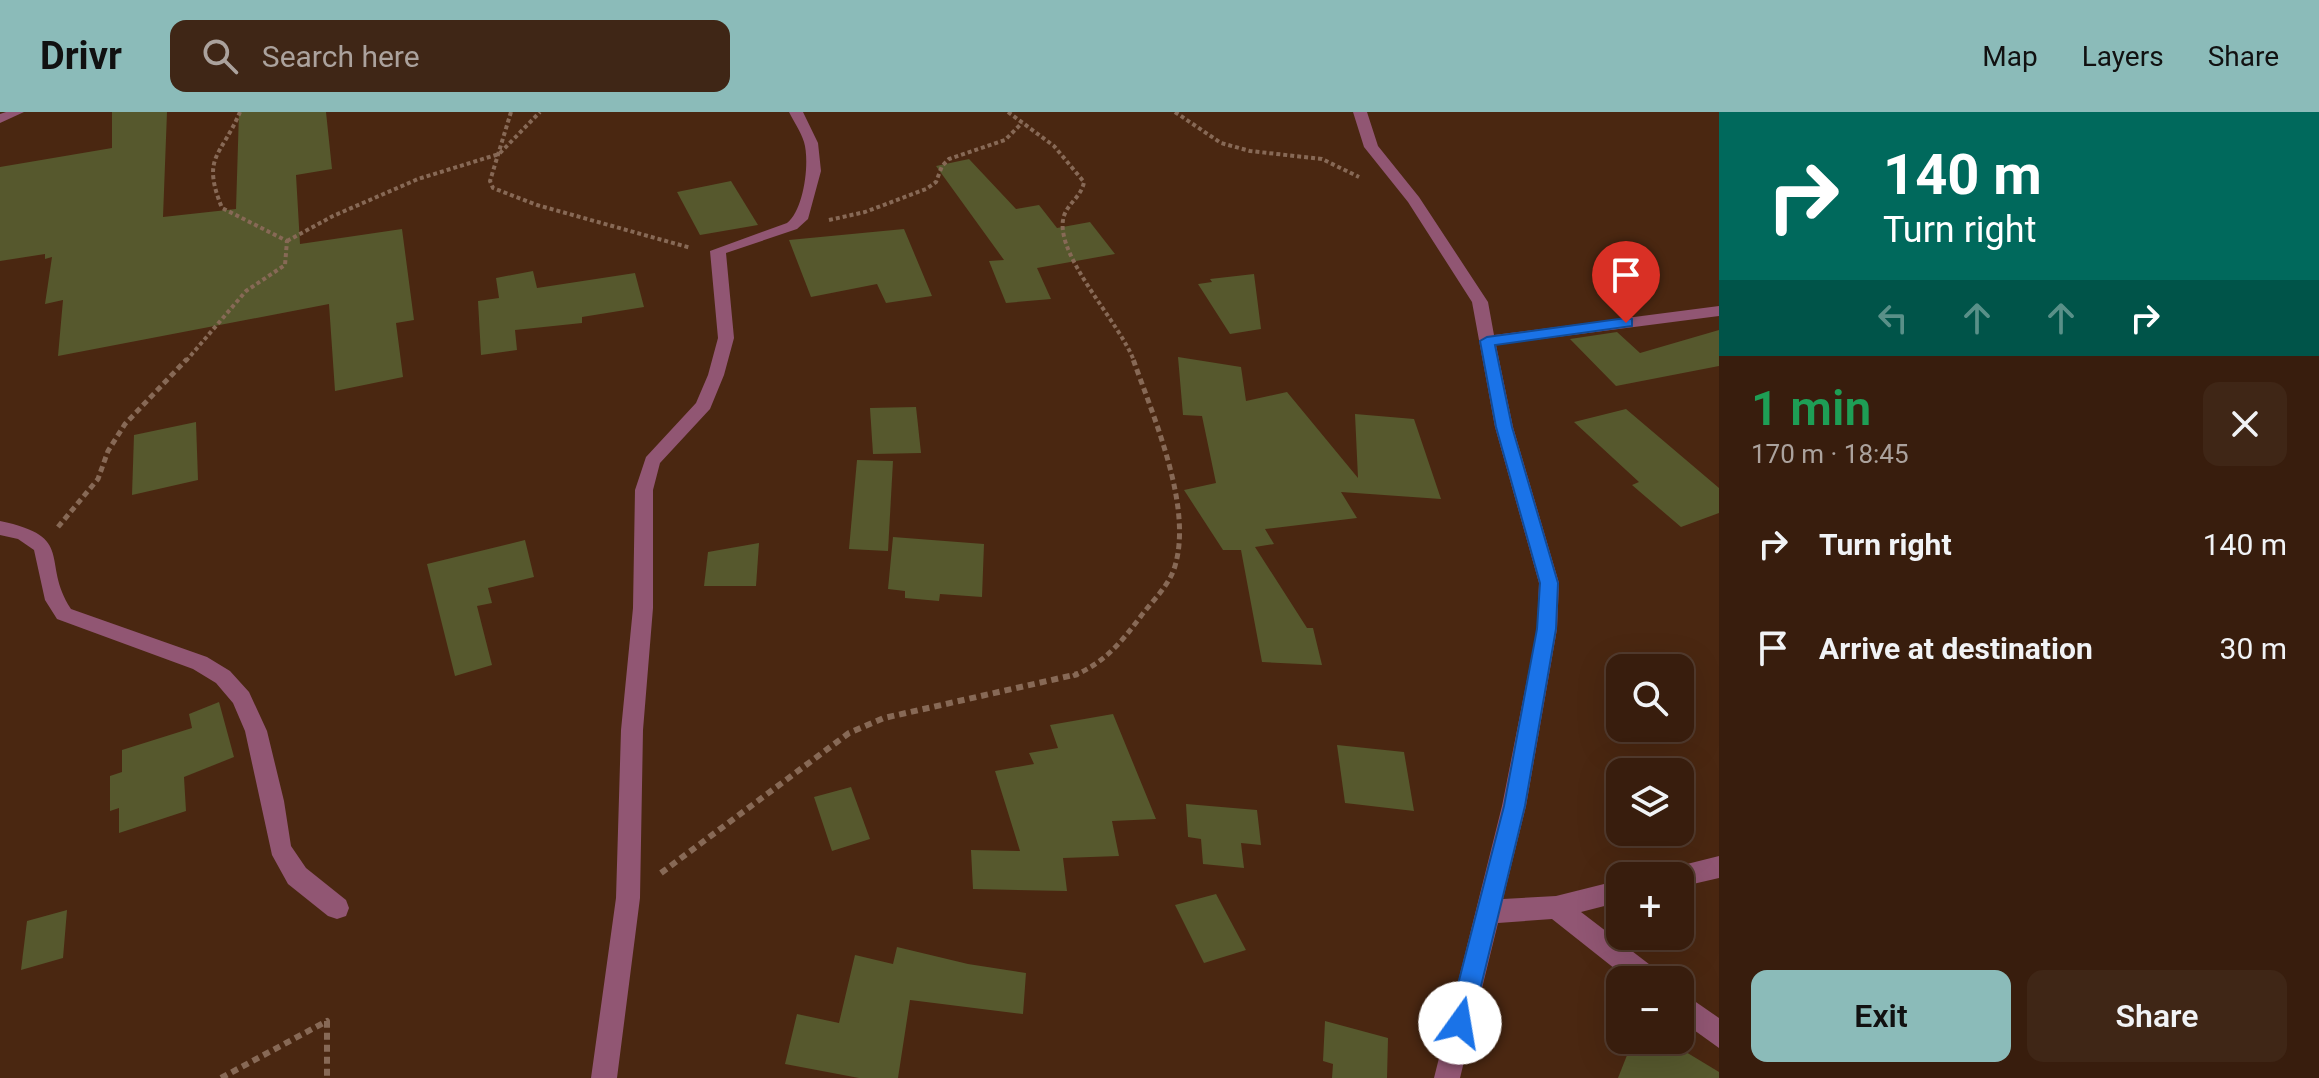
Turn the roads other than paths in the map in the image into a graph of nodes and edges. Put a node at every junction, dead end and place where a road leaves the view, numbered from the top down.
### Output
1 (17, 112) edge
2 (796, 112) edge
3 (1360, 112) edge
4 (0, 119) edge
5 (1719, 311) edge
6 (1487, 341) junction
7 (0, 528) edge
8 (1719, 867) edge
9 (1694, 873) edge
10 (1606, 894) edge
11 (1556, 907) junction
12 (337, 908) dead end
13 (1487, 912) junction
14 (1631, 966) edge
15 (1694, 1015) edge
16 (1719, 1035) edge
17 (604, 1078) edge
18 (1447, 1078) edge

1 - 4 street
2 - 17 street
3 - 6 street
5 - 6 street
6 - 13 street
7 - 12 street
8 - 9 street
10 - 11 street
11 - 13 street
11 - 14 street
13 - 18 street
15 - 16 street

